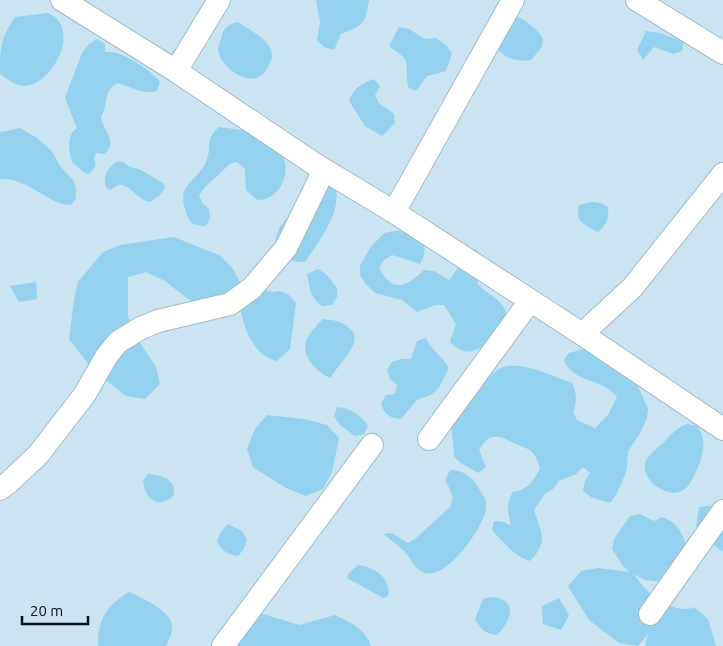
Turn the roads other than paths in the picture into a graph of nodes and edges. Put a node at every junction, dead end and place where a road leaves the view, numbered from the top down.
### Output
1 (62, 0) edge
2 (219, 0) edge
3 (513, 0) edge
4 (637, 0) edge
5 (723, 53) edge
6 (176, 71) junction
7 (324, 170) junction
8 (723, 174) edge
9 (394, 212) junction
10 (530, 301) junction
11 (582, 334) junction
12 (723, 429) edge
13 (429, 439) dead end
14 (372, 445) dead end
15 (0, 489) edge
16 (723, 511) edge
17 (650, 614) dead end
18 (223, 646) edge

1 - 6 street
2 - 6 street
3 - 9 street
4 - 5 street
6 - 7 street
7 - 9 street
7 - 15 street
8 - 11 street
9 - 10 street
10 - 11 street
10 - 13 street
11 - 12 street
14 - 18 street
16 - 17 street

